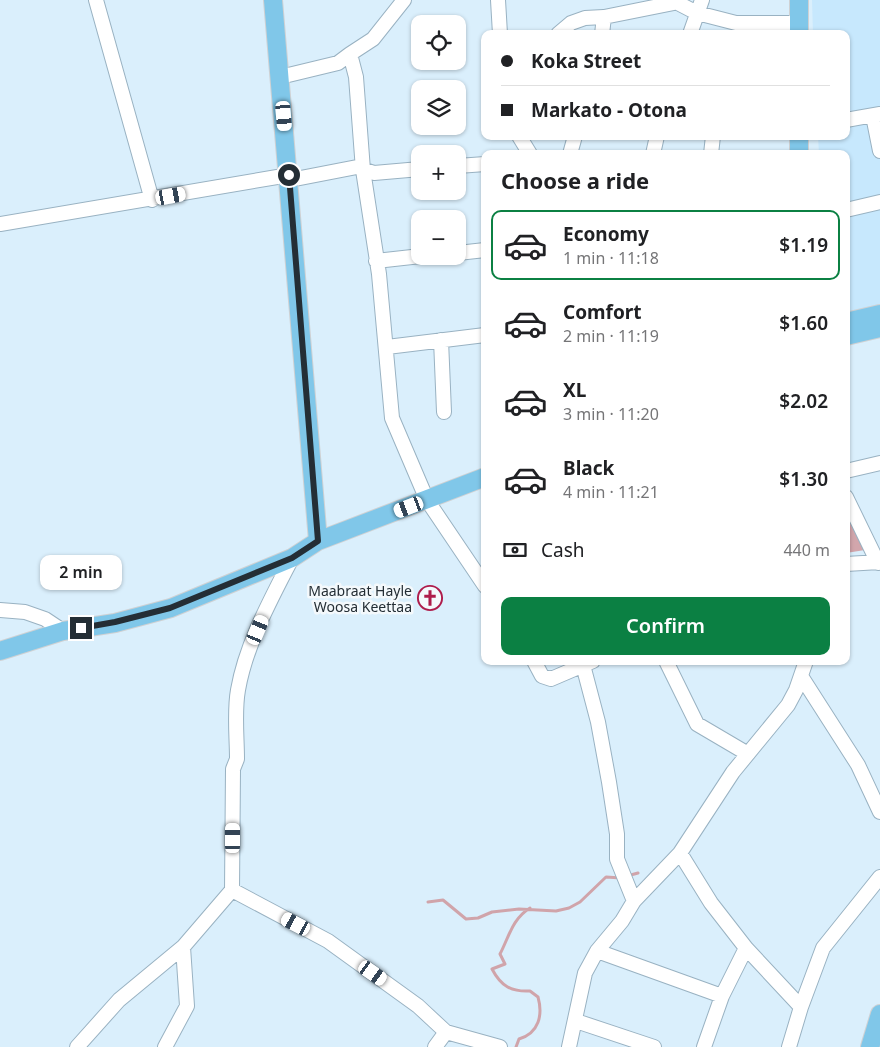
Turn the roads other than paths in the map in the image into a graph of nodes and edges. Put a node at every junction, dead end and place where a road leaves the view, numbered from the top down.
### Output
1 (96, 0) edge
2 (274, 0) edge
3 (404, 0) edge
4 (498, 0) edge
5 (800, 0) edge
6 (673, 1) edge
7 (699, 6) edge
8 (604, 17) junction
9 (799, 28) edge
10 (500, 30) edge
11 (562, 30) edge
12 (602, 30) edge
13 (691, 30) edge
14 (350, 54) junction
15 (280, 77) junction
16 (876, 115) edge
17 (850, 119) edge
18 (880, 151) edge
19 (481, 164) edge
20 (466, 165) edge
21 (363, 170) junction
22 (411, 170) edge
23 (289, 177) junction
24 (152, 200) junction
25 (880, 202) edge
26 (850, 209) edge
27 (0, 224) edge
28 (481, 250) edge
29 (466, 252) edge
30 (411, 257) edge
31 (376, 261) junction
32 (880, 314) edge
33 (850, 321) edge
34 (880, 328) edge
35 (481, 335) edge
36 (850, 335) edge
37 (441, 340) junction
38 (387, 347) junction
39 (444, 412) dead end
40 (880, 463) edge
41 (850, 470) edge
42 (481, 479) edge
43 (427, 500) junction
44 (850, 505) edge
45 (318, 541) junction
46 (292, 558) junction
47 (879, 563) edge
48 (850, 564) edge
49 (481, 576) edge
50 (0, 610) edge
51 (63, 630) junction
52 (0, 651) edge
53 (537, 665) edge
54 (583, 665) edge
55 (588, 665) edge
56 (668, 665) edge
57 (805, 665) edge
58 (801, 676) junction
59 (748, 754) junction
60 (880, 812) edge
61 (680, 853) junction
62 (878, 883) edge
63 (232, 890) junction
64 (634, 901) junction
65 (183, 946) junction
66 (746, 948) junction
67 (597, 951) junction
68 (722, 996) junction
69 (801, 1007) junction
70 (880, 1014) edge
71 (576, 1021) junction
72 (446, 1032) junction
73 (77, 1047) edge
74 (165, 1047) edge
75 (436, 1047) edge
76 (500, 1047) edge
77 (569, 1047) edge
78 (654, 1047) edge
79 (704, 1047) edge
80 (789, 1047) edge
81 (870, 1047) edge

1 - 24 street
2 - 15 main road
3 - 14 street
4 - 10 street
5 - 9 main road
6 - 7 street
6 - 8 street
7 - 9 street
7 - 13 street
8 - 11 street
8 - 12 street
14 - 15 street
14 - 21 street
15 - 23 main road
16 - 17 street
16 - 18 street
19 - 20 street
21 - 22 street
21 - 23 street
21 - 31 street
23 - 24 street
23 - 45 main road
24 - 27 street
25 - 26 street
28 - 29 street
30 - 31 street
31 - 38 street
32 - 33 main road
34 - 36 main road
35 - 37 street
37 - 38 street
37 - 39 street
38 - 43 street
40 - 41 street
42 - 43 main road
43 - 45 main road
43 - 49 street
44 - 47 street
45 - 46 main road
46 - 51 main road
46 - 63 street
47 - 48 street
50 - 51 street
51 - 52 main road
53 - 54 street
55 - 64 street
56 - 59 street
57 - 58 street
58 - 59 street
58 - 60 street
59 - 61 street
61 - 64 street
61 - 66 street
62 - 69 street
63 - 65 street
63 - 72 street
64 - 67 street
65 - 73 street
65 - 74 street
66 - 68 street
66 - 69 street
67 - 68 street
67 - 71 street
68 - 79 street
69 - 80 street
70 - 81 main road
71 - 77 street
71 - 78 street
72 - 75 street
72 - 76 street

